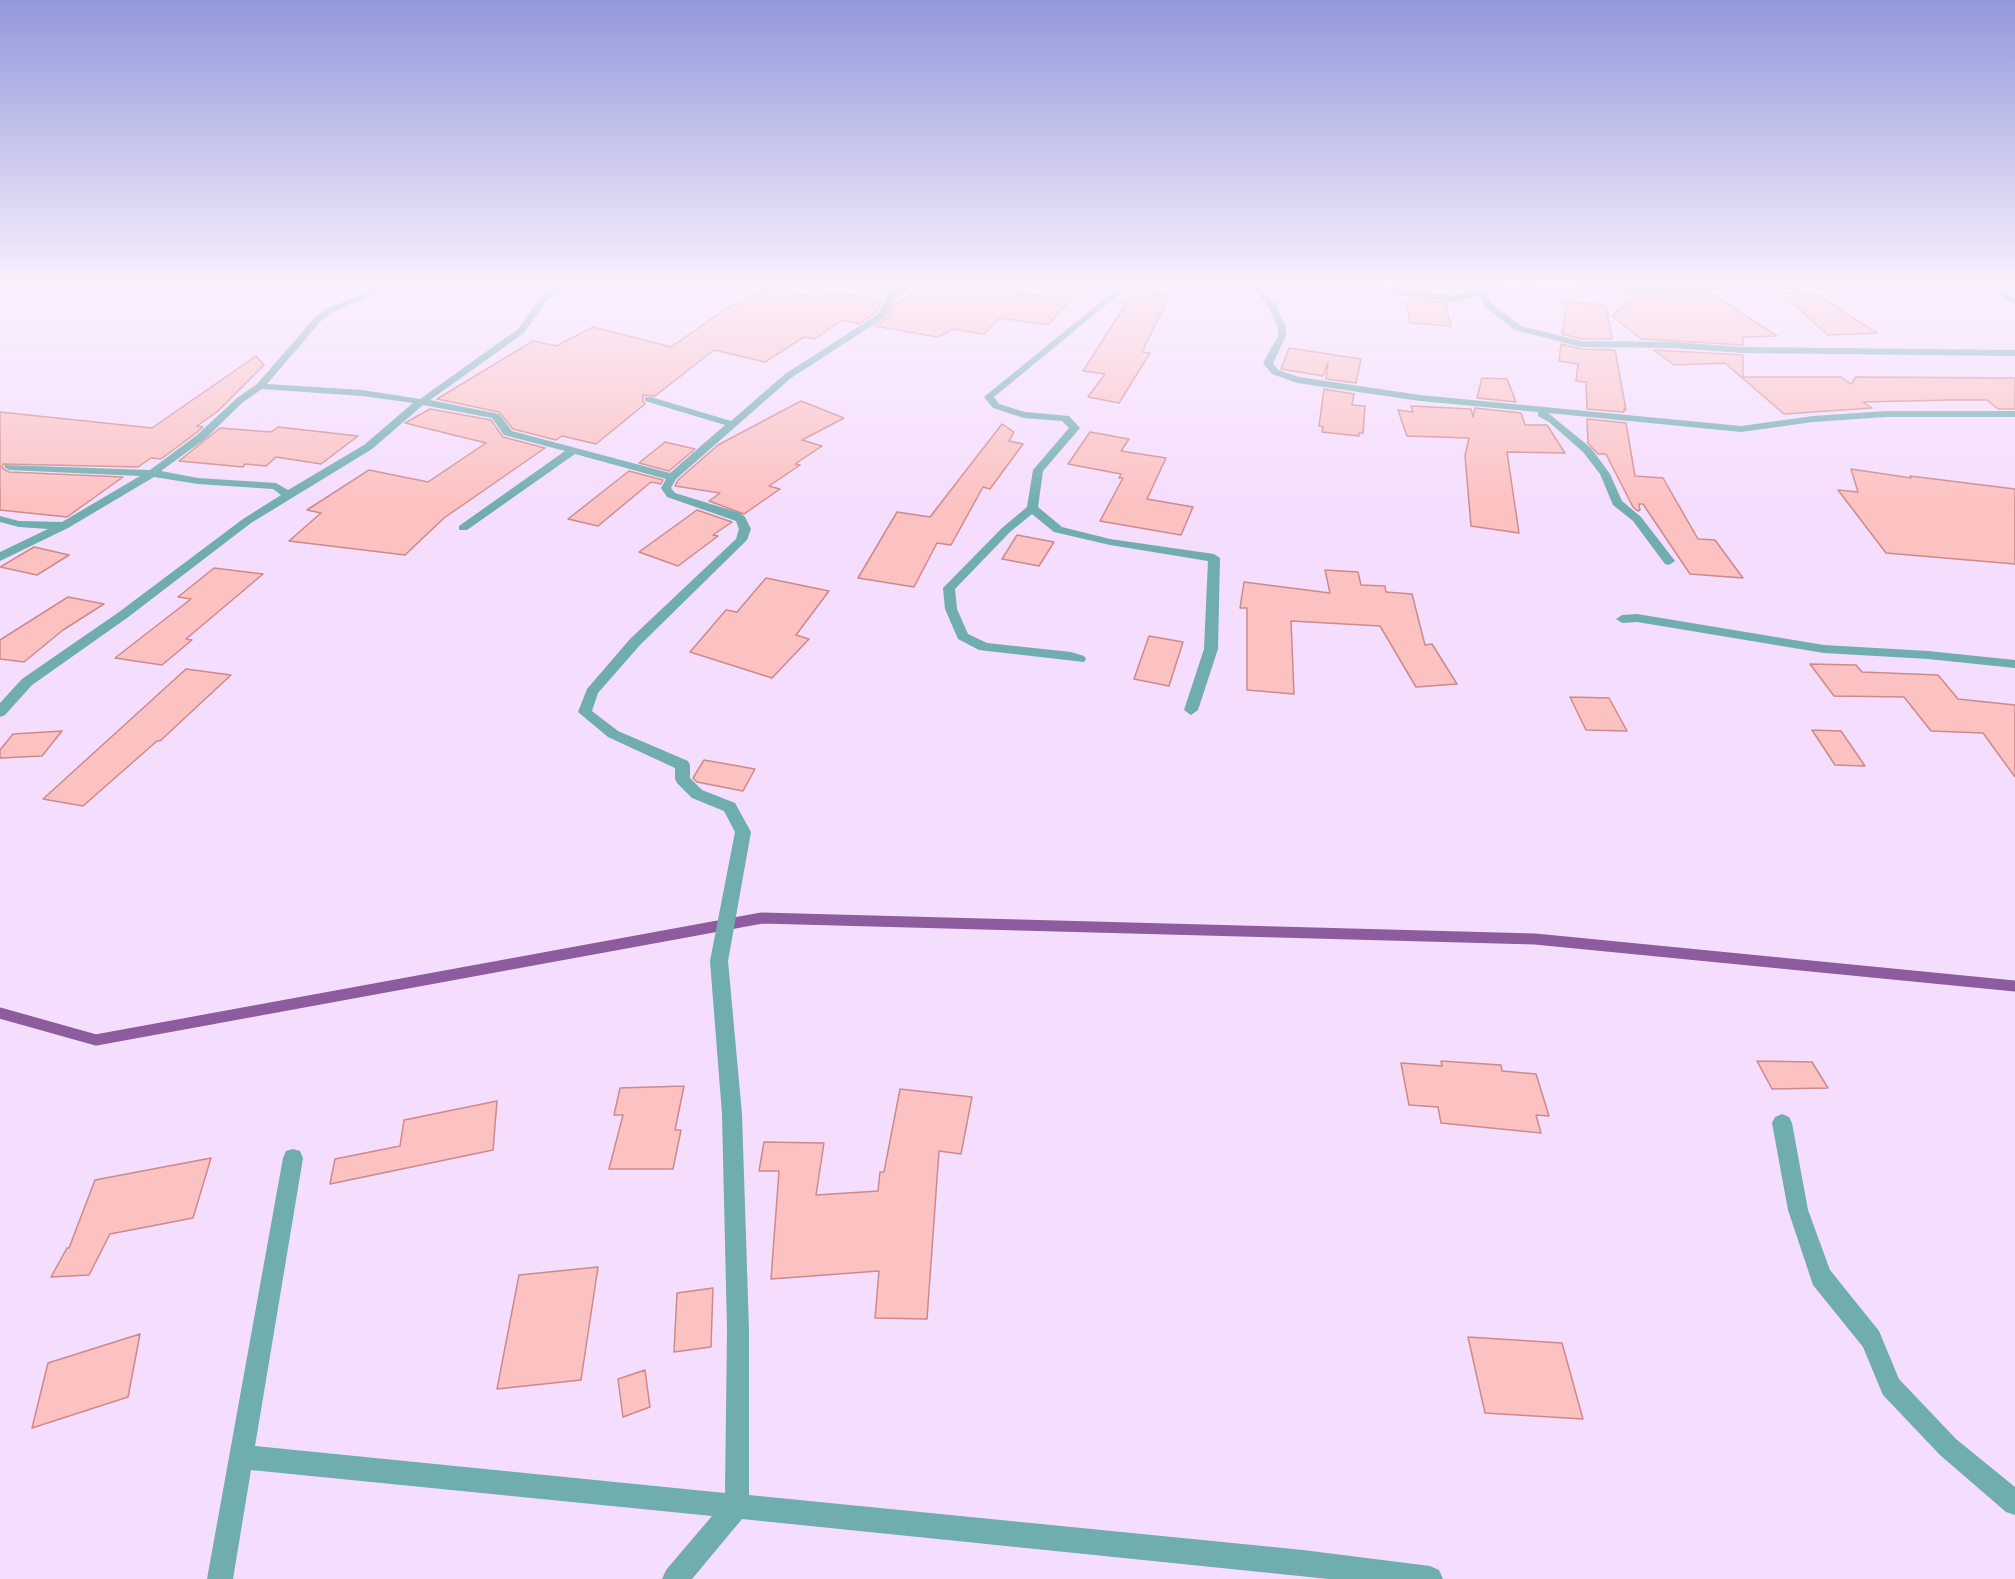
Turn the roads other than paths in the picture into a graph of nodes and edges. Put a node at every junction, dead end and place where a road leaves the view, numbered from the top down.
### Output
1 (283, 360) edge
2 (481, 360) edge
3 (810, 360) edge
4 (1035, 360) edge
5 (1270, 360) edge
6 (261, 386) junction
7 (648, 399) dead end
8 (421, 402) junction
9 (1544, 411) junction
10 (2015, 414) edge
11 (731, 424) junction
12 (572, 451) junction
13 (9, 467) dead end
14 (152, 473) junction
15 (672, 477) junction
16 (288, 495) junction
17 (1032, 508) junction
18 (0, 519) edge
19 (64, 526) junction
20 (463, 528) dead end
21 (0, 557) edge
22 (1669, 561) dead end
23 (1622, 618) dead end
24 (1079, 659) dead end
25 (2015, 664) edge
26 (1191, 710) dead end
27 (0, 712) edge
28 (1782, 1123) dead end
29 (293, 1158) dead end
30 (242, 1457) junction
31 (2015, 1503) edge
32 (737, 1506) junction
33 (220, 1579) edge
34 (675, 1579) edge
35 (1430, 1579) edge

1 - 6 street
2 - 8 street
3 - 11 street
4 - 17 street
5 - 9 street
6 - 8 street
6 - 14 street
7 - 11 street
8 - 12 street
8 - 16 street
9 - 10 street
9 - 22 street
11 - 15 street
12 - 15 street
12 - 20 street
13 - 14 street
14 - 16 street
14 - 19 street
15 - 32 street
16 - 27 street
17 - 24 street
17 - 26 street
18 - 19 street
19 - 21 street
23 - 25 street
28 - 31 street
29 - 30 street
30 - 32 street
30 - 33 street
32 - 34 street
32 - 35 street

